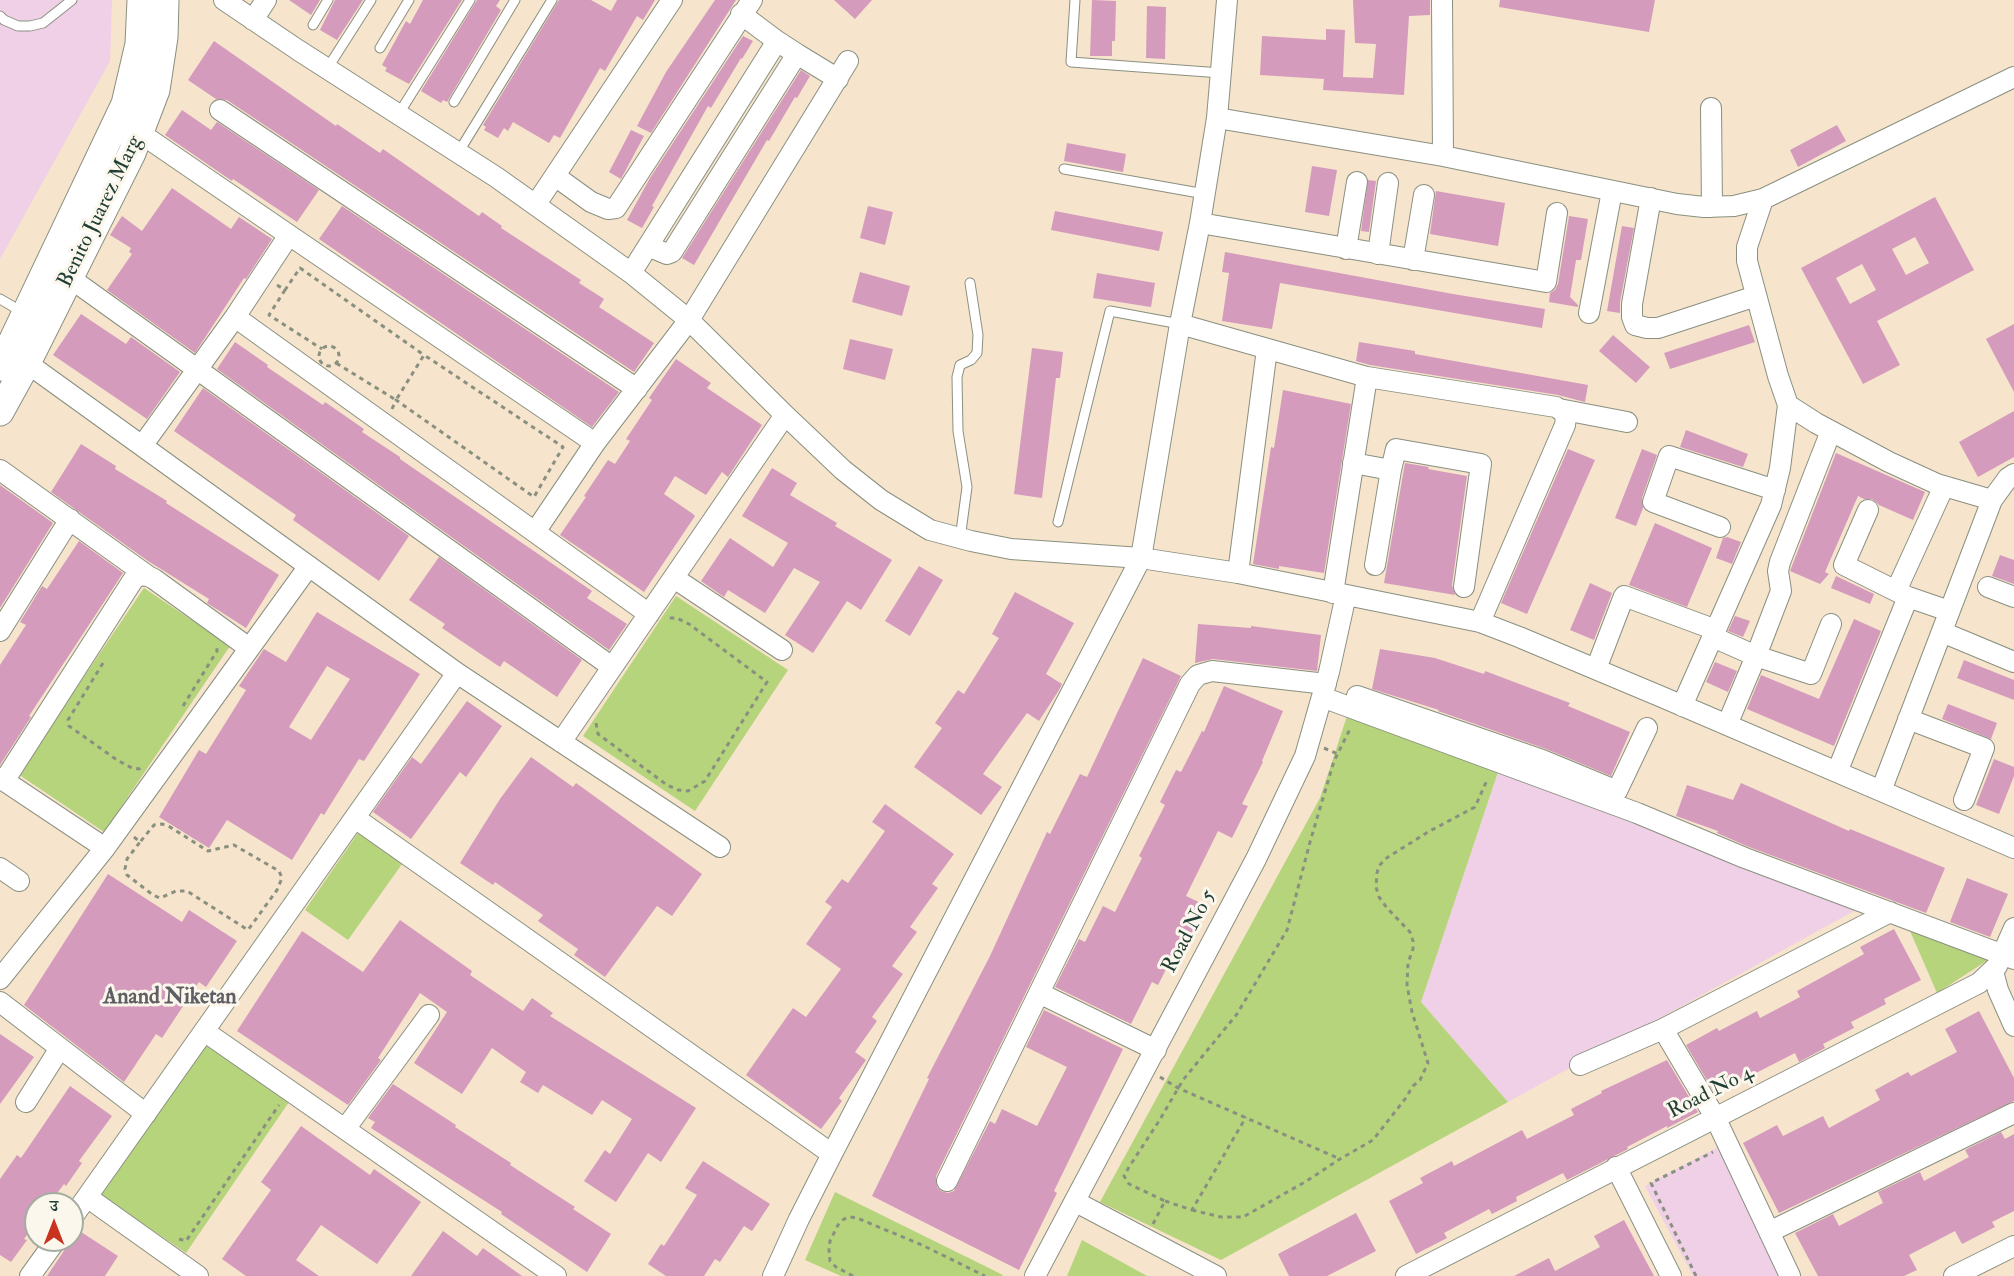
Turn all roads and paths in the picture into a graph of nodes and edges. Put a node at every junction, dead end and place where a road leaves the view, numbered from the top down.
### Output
1 (72, 0) edge
2 (141, 0) edge
3 (165, 0) edge
4 (224, 0) edge
5 (267, 0) edge
6 (328, 0) edge
7 (371, 0) edge
8 (409, 0) edge
9 (470, 0) edge
10 (515, 0) edge
11 (552, 0) edge
12 (672, 0) edge
13 (1075, 0) edge
14 (1227, 0) edge
15 (1442, 0) edge
16 (746, 7) edge
17 (0, 16) edge
18 (253, 20) junction
19 (313, 26) dead end
20 (777, 41) junction
21 (380, 48) dead end
22 (797, 54) junction
23 (848, 61) dead end
24 (327, 69) junction
25 (1221, 73) junction
26 (2014, 77) edge
27 (838, 80) junction
28 (454, 102) dead end
29 (1711, 108) dead end
30 (220, 110) dead end
31 (398, 115) junction
32 (1217, 118) junction
33 (146, 138) junction
34 (458, 153) junction
35 (1443, 156) junction
36 (1064, 169) dead end
37 (555, 176) junction
38 (1357, 182) dead end
39 (1388, 183) dead end
40 (1612, 191) junction
41 (1205, 194) junction
42 (1424, 195) dead end
43 (1651, 198) junction
44 (1763, 199) junction
45 (536, 204) junction
46 (1713, 207) junction
47 (1557, 213) dead end
48 (1200, 223) junction
49 (289, 235) junction
50 (648, 246) junction
51 (1346, 249) junction
52 (1378, 254) junction
53 (1413, 260) junction
54 (631, 273) junction
55 (262, 276) junction
56 (970, 283) dead end
57 (78, 284) junction
58 (285, 290) junction
59 (1756, 296) junction
60 (0, 299) edge
61 (26, 314) junction
62 (1589, 314) dead end
63 (235, 317) junction
64 (1180, 324) junction
65 (684, 326) junction
66 (321, 349) junction
67 (1267, 349) junction
68 (424, 355) junction
69 (336, 363) junction
70 (0, 367) edge
71 (35, 369) junction
72 (197, 369) junction
73 (1367, 377) junction
74 (637, 389) junction
75 (396, 400) junction
76 (1788, 405) junction
77 (1559, 409) junction
78 (0, 412) edge
79 (781, 421) junction
80 (1627, 422) dead end
81 (1831, 432) junction
82 (596, 443) junction
83 (142, 446) junction
84 (1353, 463) junction
85 (0, 470) edge
86 (1391, 470) junction
87 (2014, 474) edge
88 (1944, 486) junction
89 (1775, 490) junction
90 (1992, 500) junction
91 (1868, 510) dead end
92 (70, 519) junction
93 (1058, 522) dead end
94 (1720, 527) dead end
95 (535, 532) junction
96 (960, 539) junction
97 (1753, 547) junction
98 (1141, 558) junction
99 (1782, 558) junction
100 (1375, 565) dead end
101 (309, 566) junction
102 (1238, 573) junction
103 (148, 576) junction
104 (674, 578) junction
105 (1464, 586) dead end
106 (1988, 587) dead end
107 (1340, 594) junction
108 (1902, 594) junction
109 (2014, 597) edge
110 (1950, 611) junction
111 (657, 617) junction
112 (1480, 622) junction
113 (1831, 624) dead end
114 (0, 631) edge
115 (1942, 632) junction
116 (1715, 634) junction
117 (218, 643) dead end
118 (249, 648) junction
119 (782, 650) dead end
120 (108, 656) dead end
121 (1756, 656) junction
122 (2014, 662) edge
123 (612, 667) junction
124 (1596, 669) junction
125 (457, 673) junction
126 (1324, 690) junction
127 (1682, 706) junction
128 (1355, 715) junction
129 (198, 720) junction
130 (1908, 720) junction
131 (1727, 725) junction
132 (1647, 728) dead end
133 (598, 734) dead end
134 (561, 742) junction
135 (145, 760) dead end
136 (1490, 772) dead end
137 (1837, 772) junction
138 (2, 779) edge
139 (1881, 791) junction
140 (1964, 800) dead end
141 (355, 818) junction
142 (120, 827) junction
143 (140, 842) junction
144 (720, 847) dead end
145 (105, 848) junction
146 (2014, 848) edge
147 (0, 868) edge
148 (19, 881) dead end
149 (1890, 912) junction
150 (2014, 928) edge
151 (2009, 956) edge
152 (1993, 971) junction
153 (0, 979) edge
154 (1039, 993) junction
155 (0, 1002) edge
156 (429, 1015) dead end
157 (2014, 1026) edge
158 (1663, 1029) junction
159 (204, 1031) junction
160 (60, 1048) junction
161 (1156, 1050) junction
162 (1580, 1065) dead end
163 (1146, 1068) junction
164 (1178, 1088) junction
165 (26, 1102) dead end
166 (279, 1105) dead end
167 (2014, 1113) edge
168 (146, 1114) junction
169 (1246, 1117) junction
170 (1715, 1118) junction
171 (345, 1129) junction
172 (1727, 1144) junction
173 (832, 1154) junction
174 (1340, 1159) junction
175 (1616, 1167) junction
176 (946, 1181) dead end
177 (87, 1197) junction
178 (84, 1201) edge
179 (1165, 1201) junction
180 (1076, 1202) junction
181 (1192, 1210) junction
182 (1769, 1232) junction
183 (179, 1239) dead end
184 (1146, 1239) junction
185 (2014, 1246) edge
186 (48, 1252) edge
187 (34, 1274) edge
188 (779, 1274) edge
189 (198, 1276) edge
190 (556, 1276) edge
191 (853, 1276) edge
192 (985, 1276) edge
193 (1035, 1276) edge
194 (1216, 1276) edge
195 (1406, 1276) edge
196 (1671, 1276) edge
197 (1696, 1276) edge
198 (1790, 1276) edge
199 (1954, 1276) edge

1 - 17 lane
2 - 61 street, Benito Juarez Marg
3 - 33 street, Benito Juarez Marg
4 - 18 street
5 - 18 street
6 - 19 lane
7 - 24 lane
8 - 21 lane
9 - 31 lane
10 - 28 lane
11 - 34 lane
12 - 37 street
13 - 25 lane
14 - 25 street
15 - 35 street
16 - 20 street
16 - 37 street
18 - 24 street
20 - 22 street
20 - 50 street
22 - 27 street
22 - 50 street
23 - 27 street
24 - 31 street
25 - 32 street
26 - 44 street
27 - 65 street
29 - 46 street
30 - 74 street
31 - 34 street
32 - 35 street
32 - 41 street
33 - 49 street
33 - 57 street, Benito Juarez Marg
34 - 45 street
35 - 40 street
36 - 41 lane
37 - 45 street
38 - 51 street
39 - 52 street
40 - 43 street
40 - 62 street
41 - 48 street
42 - 53 street
43 - 46 street
43 - 59 street
44 - 46 street
44 - 59 street
45 - 54 street
47 - 53 street
48 - 51 street
48 - 64 street
49 - 55 street
49 - 82 street
50 - 54 street
51 - 52 street
52 - 53 street
54 - 65 street
55 - 58 path
55 - 63 street
56 - 96 lane
57 - 71 street, Benito Juarez Marg
57 - 72 street
58 - 66 path
58 - 68 path
59 - 76 street
60 - 61 lane
61 - 70 street, Benito Juarez Marg
63 - 72 street
63 - 95 street
64 - 67 street
64 - 93 lane
64 - 98 street
65 - 74 street
65 - 79 street
66 - 69 path
66 - 69 path
67 - 73 street
67 - 102 street
68 - 75 path
68 - 75 path
69 - 75 path
71 - 78 street, Benito Juarez Marg
71 - 83 street
72 - 83 street
72 - 123 street
73 - 77 street
73 - 84 street, Road No 5
74 - 82 street
76 - 81 street
76 - 89 street
77 - 80 street
77 - 112 street
79 - 96 street
79 - 104 street
81 - 88 street
81 - 99 street
82 - 95 street
83 - 101 street
84 - 86 street
84 - 107 street, Road No 5
85 - 92 street
86 - 100 street
86 - 105 street
87 - 90 street
88 - 90 street
88 - 108 street
89 - 94 street
89 - 97 street
90 - 110 street
91 - 108 street
92 - 103 street
92 - 114 street
95 - 111 street
96 - 98 street
97 - 99 street
97 - 116 street
98 - 102 street
98 - 173 street
99 - 121 street
101 - 118 street
101 - 125 street
102 - 107 street
103 - 118 street
103 - 138 street
104 - 111 street
104 - 119 street
106 - 109 street
107 - 112 street
107 - 126 street, Road No 5
108 - 110 street
108 - 137 street
110 - 115 street
111 - 123 street
111 - 133 path
112 - 124 street
113 - 121 street
115 - 122 street
115 - 130 street
116 - 121 street
116 - 124 street
116 - 127 street
117 - 129 path
118 - 129 street
120 - 135 path
121 - 131 street
123 - 134 street
124 - 127 street
125 - 134 street
125 - 141 street
126 - 128 street
126 - 154 street
126 - 161 street, Road No 5
127 - 131 street
128 - 132 street
128 - 149 street
128 - 164 path
129 - 142 street
130 - 139 street
130 - 140 street
131 - 137 street
134 - 144 street
136 - 174 path
137 - 139 street
138 - 145 street
139 - 146 street
141 - 159 street
141 - 173 street
142 - 143 path
142 - 145 street
143 - 143 path
145 - 153 street
147 - 148 street
149 - 151 street
149 - 158 street
150 - 151 street, Road No 4
151 - 152 street, Road No 4
152 - 157 street
152 - 170 street, Road No 4
154 - 161 street
154 - 176 street
155 - 160 street
156 - 171 street
158 - 162 street
158 - 170 street
159 - 168 street
159 - 171 street
160 - 165 street
160 - 168 street
161 - 163 street, Road No 5
163 - 164 path
163 - 180 street, Road No 5
164 - 169 path
164 - 179 path
166 - 183 path
167 - 182 street
168 - 177 street
169 - 174 path
169 - 181 path
170 - 172 street
170 - 175 street, Road No 4
171 - 190 street
172 - 182 street
172 - 197 path
173 - 188 street
174 - 181 path
175 - 195 street, Road No 4
175 - 196 street
177 - 178 street
177 - 189 street
179 - 181 path
179 - 184 path
180 - 184 street
180 - 193 street, Road No 5
182 - 198 street
184 - 194 street
185 - 199 street
186 - 187 street
191 - 192 path

